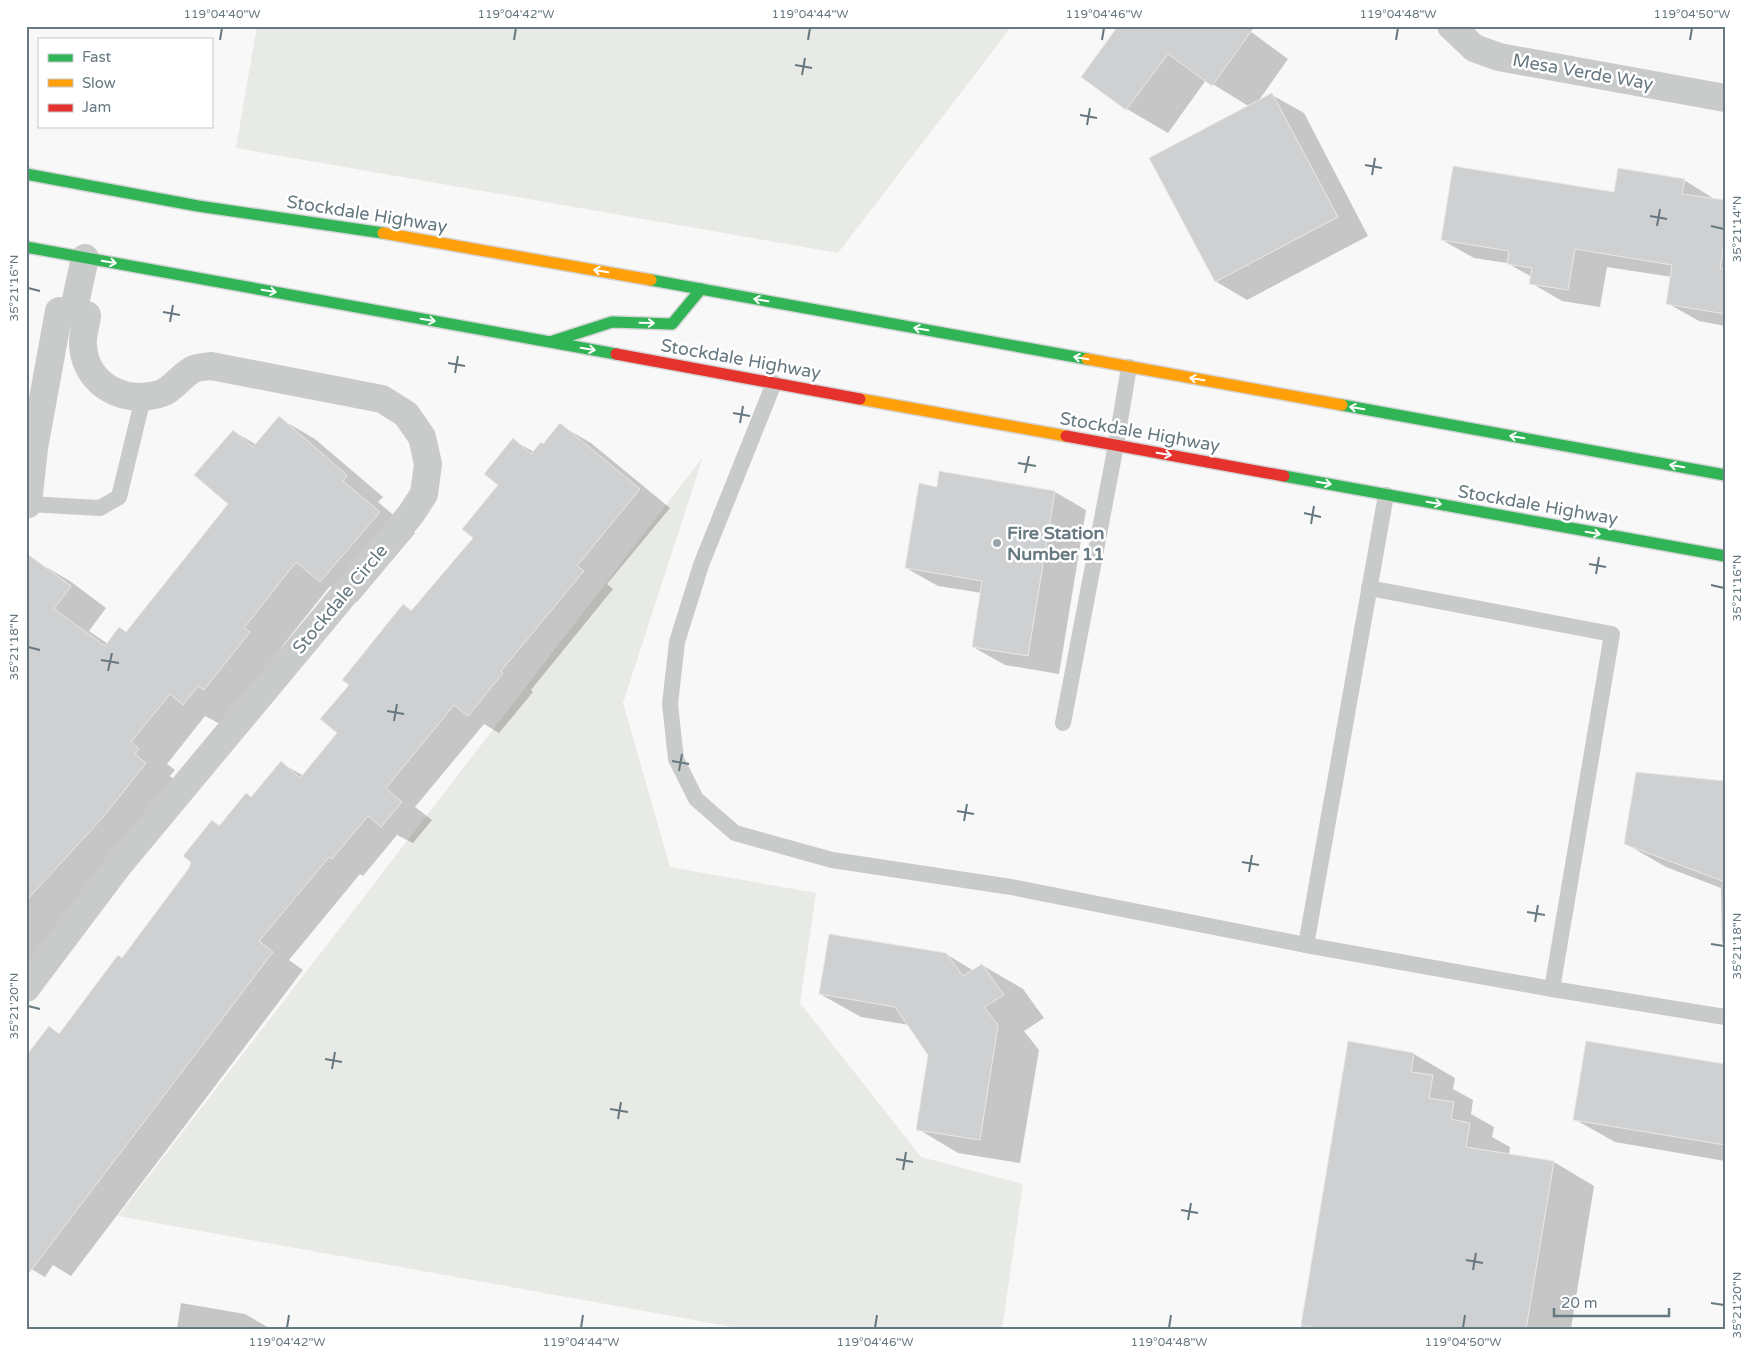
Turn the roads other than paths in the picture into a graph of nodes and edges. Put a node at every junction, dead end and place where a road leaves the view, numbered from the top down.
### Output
1 (1451, 26) edge
2 (1725, 98) edge
3 (26, 174) edge
4 (26, 247) edge
5 (85, 258) junction
6 (701, 289) junction
7 (73, 313) junction
8 (549, 342) junction
9 (1129, 367) junction
10 (774, 383) junction
11 (143, 398) junction
12 (1116, 445) junction
13 (1725, 475) edge
14 (1386, 495) junction
15 (27, 504) edge
16 (1725, 556) edge
17 (1369, 588) junction
18 (1063, 723) dead end
19 (1306, 945) junction
20 (26, 988) edge
21 (1552, 988) junction
22 (1725, 1017) edge

1 - 2 street, Mesa Verde Way
6 -> 3 main road, Stockdale Highway
4 - 5 main road, Stockdale Highway
5 - 7 street
5 -> 8 main road, Stockdale Highway
8 -> 6 main road, Stockdale Highway
9 -> 6 main road, Stockdale Highway
7 - 11 street, Stockdale Circle
7 - 15 street
8 -> 10 main road, Stockdale Highway
9 - 12 lane
13 -> 9 main road, Stockdale Highway
10 - 12 main road, Stockdale Highway
10 - 19 lane
11 - 15 lane
11 - 20 street, Stockdale Circle
12 -> 14 main road, Stockdale Highway
12 - 18 lane
14 -> 16 main road, Stockdale Highway
14 - 17 lane
17 - 19 lane
17 - 21 lane
19 - 21 lane
21 - 22 lane

